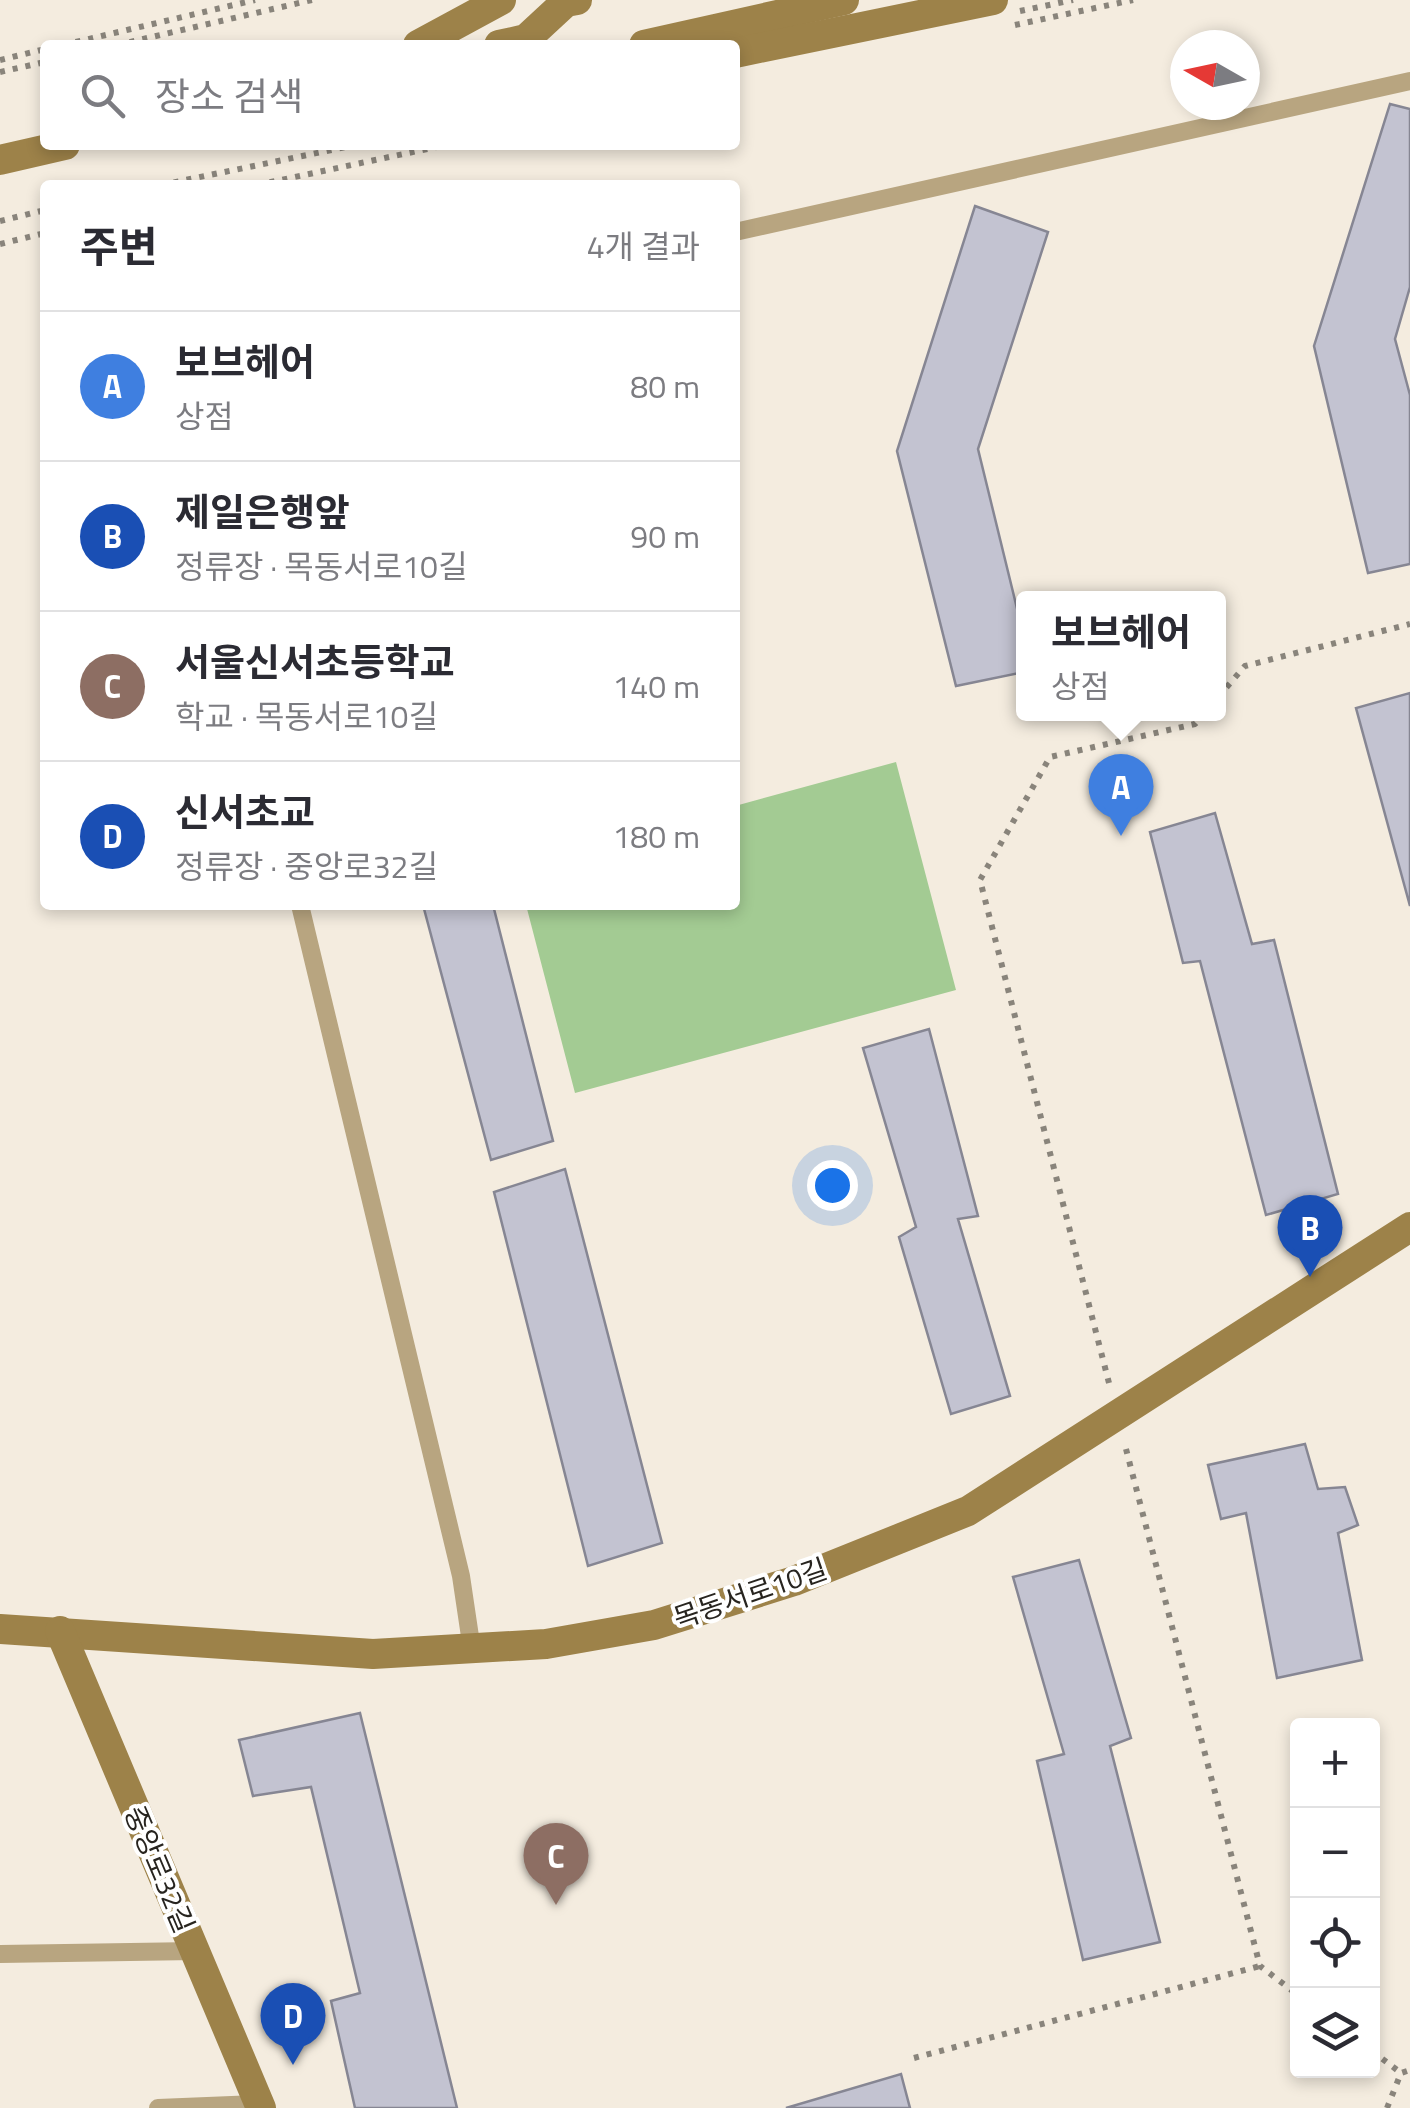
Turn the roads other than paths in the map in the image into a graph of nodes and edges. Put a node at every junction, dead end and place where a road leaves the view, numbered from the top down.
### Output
1 (502, 0) edge
2 (577, 0) edge
3 (844, 0) edge
4 (993, 0) edge
5 (427, 40) edge
6 (525, 40) edge
7 (666, 40) edge
8 (740, 52) edge
9 (1410, 81) edge
10 (43, 150) edge
11 (0, 160) edge
12 (740, 231) edge
13 (301, 910) edge
14 (1410, 1226) edge
15 (0, 1628) edge
16 (60, 1630) junction
17 (472, 1650) junction
18 (195, 1951) junction
19 (0, 1954) edge
20 (260, 2106) edge
21 (158, 2108) edge

1 - 5 street
2 - 6 street
3 - 7 street
4 - 8 street
9 - 12 lane
10 - 11 street
13 - 17 lane
14 - 17 street, 목동서로10길
15 - 16 street, 목동서로10길
16 - 17 street, 목동서로10길
16 - 18 street, 중앙로32길
18 - 19 lane
18 - 20 street, 중앙로32길
20 - 21 lane

